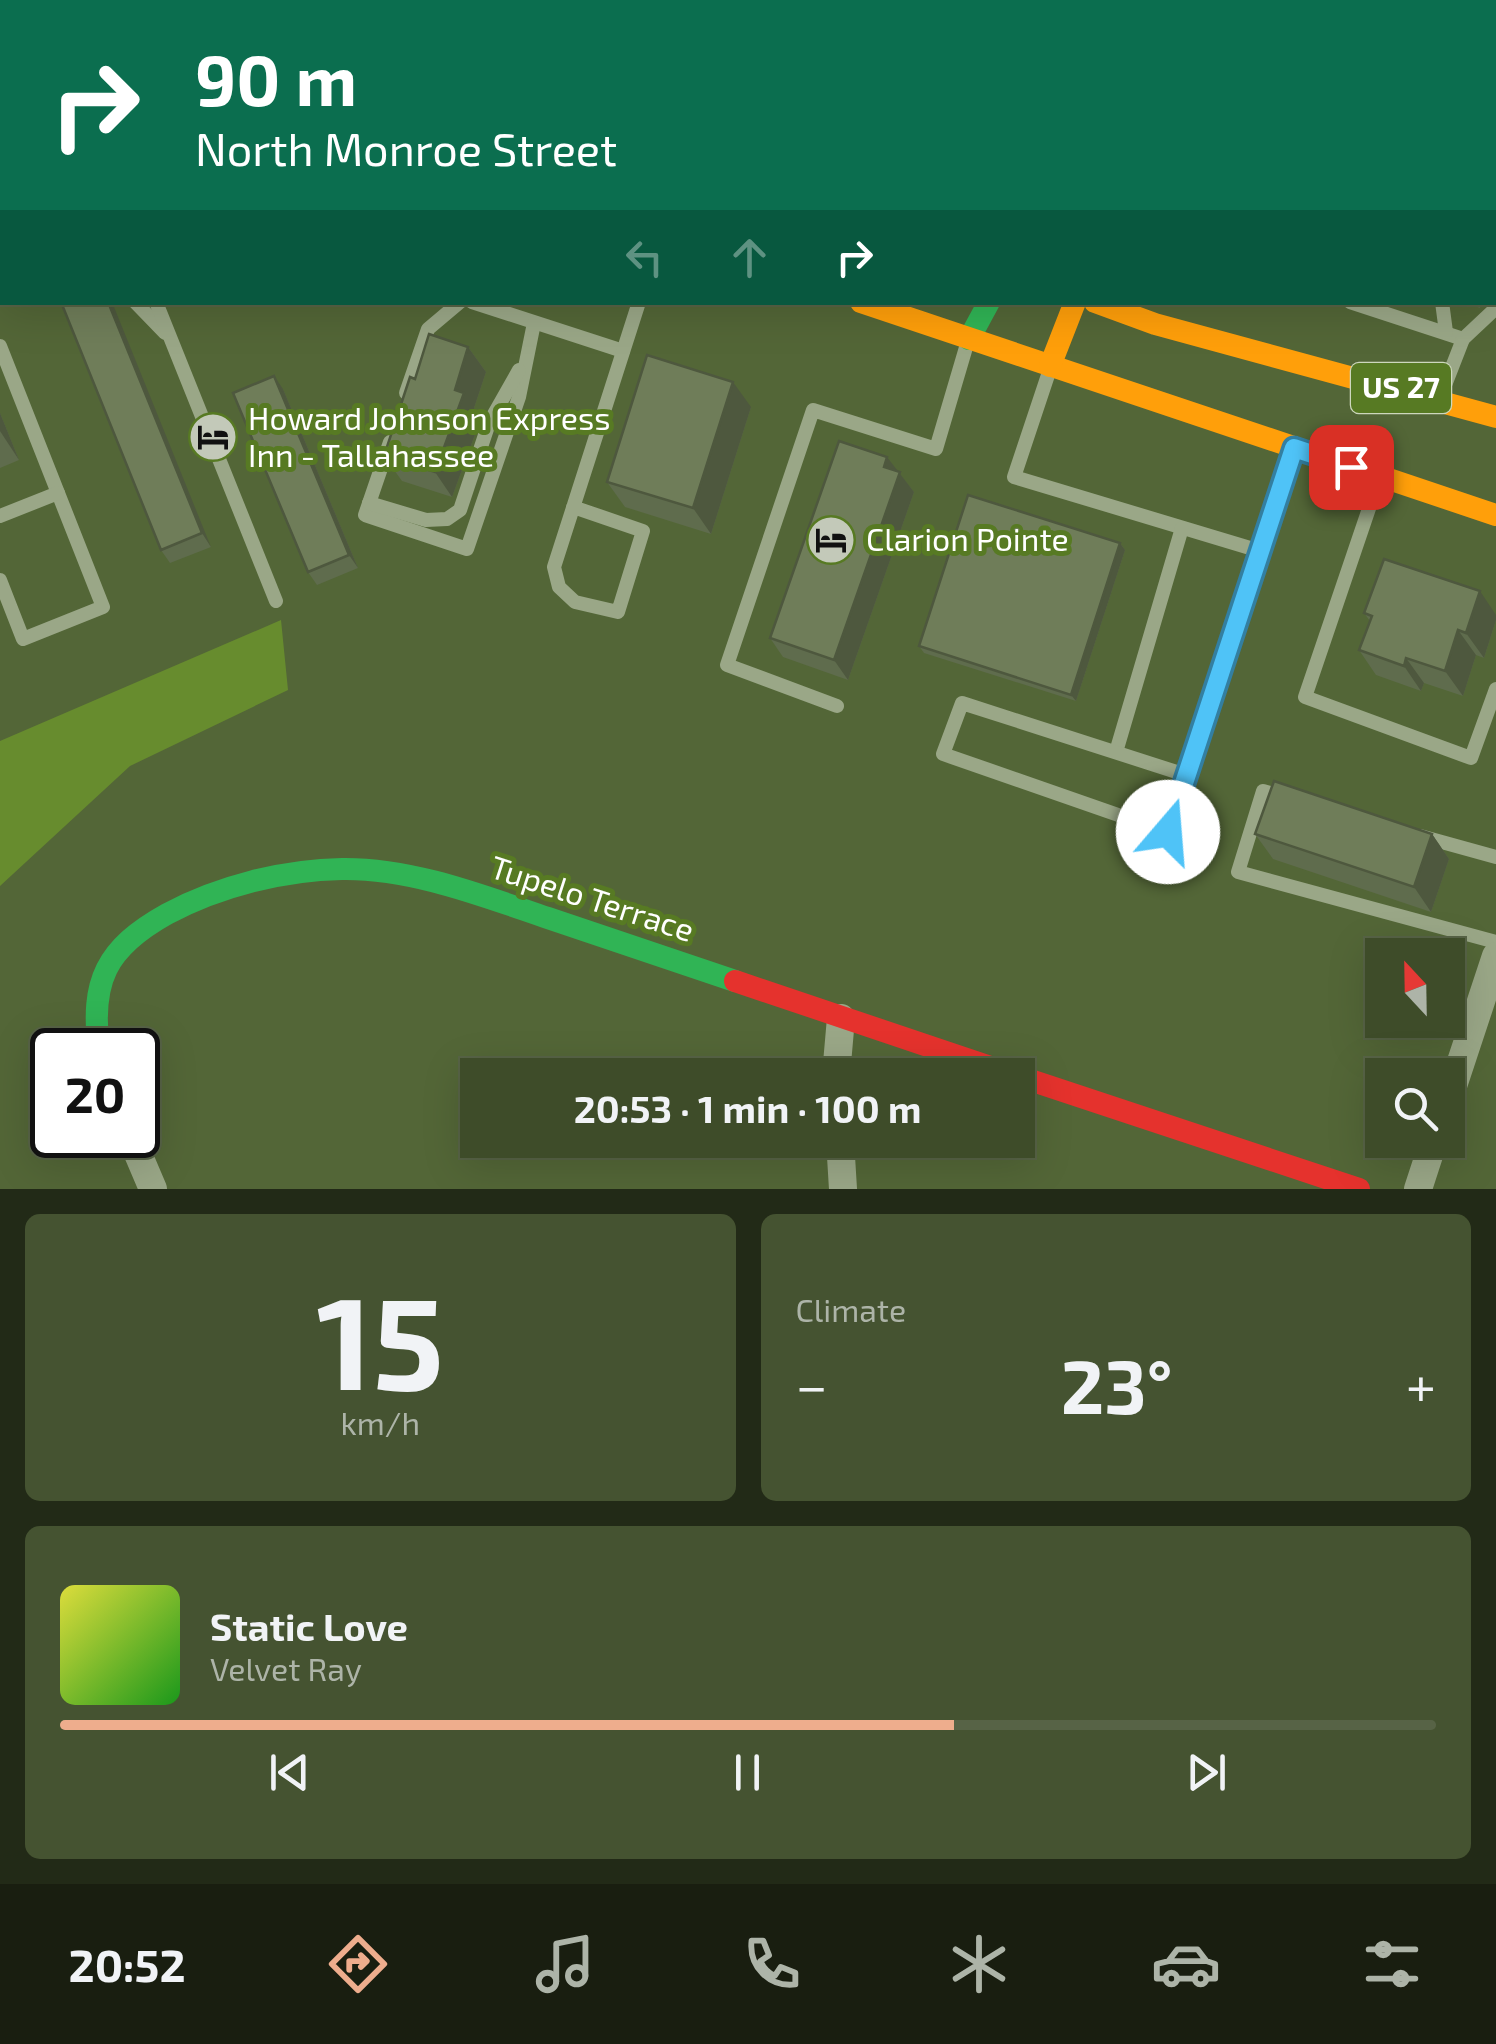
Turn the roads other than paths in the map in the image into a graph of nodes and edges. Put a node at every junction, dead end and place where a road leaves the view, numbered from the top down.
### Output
1 (138, 305) edge
2 (157, 305) edge
3 (456, 305) edge
4 (638, 305) edge
5 (869, 305) edge
6 (987, 305) edge
7 (1074, 305) edge
8 (1106, 305) edge
9 (1411, 305) edge
10 (1442, 305) edge
11 (494, 306) edge
12 (1371, 306) edge
13 (1496, 308) edge
14 (1414, 322) junction
15 (534, 323) junction
16 (1446, 332) junction
17 (169, 337) junction
18 (1463, 338) junction
19 (969, 339) junction
20 (0, 346) edge
21 (623, 351) junction
22 (522, 366) junction
23 (1050, 366) junction
24 (1440, 398) junction
25 (398, 416) edge
26 (1496, 417) edge
27 (392, 434) edge
28 (1294, 448) junction
29 (1380, 476) junction
30 (58, 494) junction
31 (369, 503) junction
32 (573, 507) junction
33 (1496, 515) edge
34 (0, 516) edge
35 (1182, 528) junction
36 (1260, 551) junction
37 (0, 580) edge
38 (276, 601) dead end
39 (1496, 689) edge
40 (837, 706) dead end
41 (1116, 752) junction
42 (1186, 775) junction
43 (1299, 801) edge
44 (1406, 832) edge
45 (1496, 857) edge
46 (1496, 942) edge
47 (1496, 956) edge
48 (841, 1018) junction
49 (98, 1028) edge
50 (837, 1058) edge
51 (962, 1058) edge
52 (1462, 1058) edge
53 (1035, 1082) edge
54 (139, 1158) edge
55 (841, 1158) edge
56 (1428, 1158) edge
57 (152, 1189) edge
58 (843, 1189) edge
59 (1358, 1189) edge
60 (1418, 1189) edge

1 - 17 lane
2 - 17 lane
3 - 25 lane
4 - 21 lane
5 - 19 street
6 - 19 street
7 - 23 street
8 - 24 street, US 27
9 - 14 lane
10 - 16 lane
11 - 15 lane
12 - 14 lane
13 - 18 lane
14 - 16 lane
15 - 21 lane
15 - 22 lane
16 - 18 lane
17 - 38 lane
18 - 24 lane
19 - 23 street
19 - 40 lane
20 - 30 lane
21 - 32 lane
22 - 31 lane
22 - 31 lane
23 - 28 street
23 - 35 lane
24 - 26 street, US 27
27 - 31 lane
28 - 29 street
28 - 36 lane
29 - 33 street
29 - 39 lane
30 - 34 lane
30 - 37 lane
32 - 32 lane
35 - 36 lane
35 - 41 lane
36 - 42 lane
41 - 42 lane
41 - 42 lane
43 - 46 lane
44 - 45 lane
47 - 52 street
48 - 49 street, Tupelo Terrace
48 - 50 street
48 - 51 street, Tupelo Terrace
53 - 59 street, Tupelo Terrace
54 - 57 street
55 - 58 street
56 - 60 street

